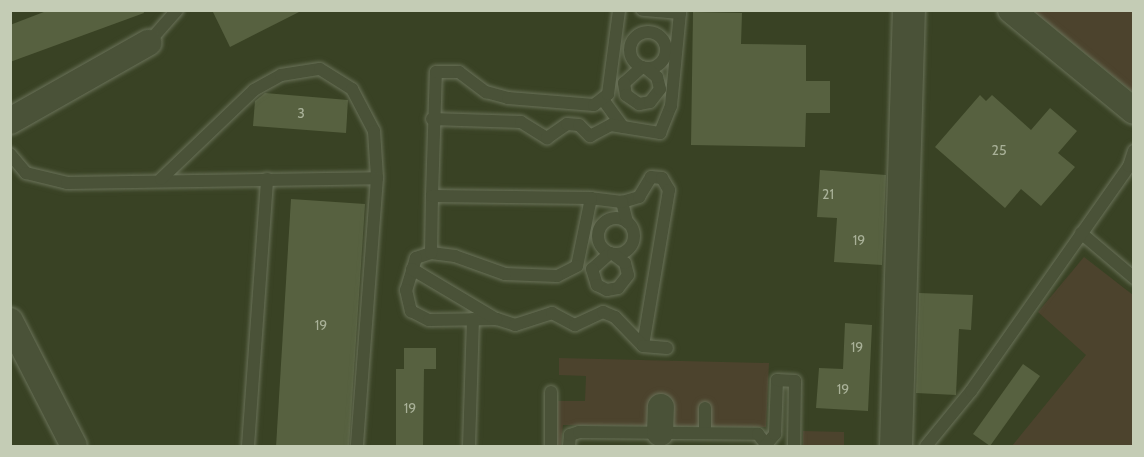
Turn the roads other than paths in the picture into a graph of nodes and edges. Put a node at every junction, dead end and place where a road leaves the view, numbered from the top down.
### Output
1 (177, 10) edge
2 (619, 10) edge
3 (642, 10) edge
4 (909, 10) edge
5 (1011, 10) edge
6 (650, 11) edge
7 (648, 32) junction
8 (148, 43) joint
9 (604, 101) junction
10 (1134, 111) edge
11 (432, 119) junction
12 (10, 121) edge
13 (623, 127) junction
14 (1134, 151) edge
15 (10, 154) edge
16 (377, 178) junction
17 (161, 179) junction
18 (267, 179) junction
19 (432, 196) junction
20 (591, 198) junction
21 (622, 202) junction
22 (627, 222) junction
23 (1081, 233) junction
24 (431, 253) junction
25 (412, 270) junction
26 (1134, 278) edge
27 (473, 319) junction
28 (497, 320) junction
29 (10, 321) edge
30 (643, 346) junction
31 (667, 348) dead end
32 (551, 392) dead end
33 (661, 407) dead end
34 (705, 408) dead end
35 (660, 433) junction
36 (705, 433) junction
37 (766, 445) edge
38 (568, 446) edge
39 (74, 447) edge
40 (248, 447) edge
41 (357, 447) edge
42 (469, 447) edge
43 (550, 447) edge
44 (795, 447) edge
45 (896, 447) edge
46 (926, 447) edge

1 - 8 lane
2 - 9 lane
3 - 6 lane
4 - 45 street
5 - 10 street
6 - 7 lane
6 - 13 lane
7 - 7 lane
8 - 12 street
9 - 11 lane
9 - 13 lane
11 - 13 lane
11 - 19 lane
14 - 23 lane
15 - 17 lane
16 - 17 lane
16 - 18 lane
16 - 41 lane
17 - 18 lane
18 - 40 lane
19 - 20 lane
19 - 24 lane
20 - 21 lane
20 - 24 lane
21 - 22 lane
21 - 30 lane
22 - 22 lane
23 - 26 lane
23 - 46 lane
24 - 25 lane
25 - 27 lane
25 - 28 lane
27 - 28 lane
27 - 42 lane
28 - 30 lane
29 - 39 street
30 - 31 lane
32 - 43 lane
33 - 35 street
34 - 36 lane
35 - 36 lane
35 - 38 lane
36 - 37 lane
37 - 44 lane

